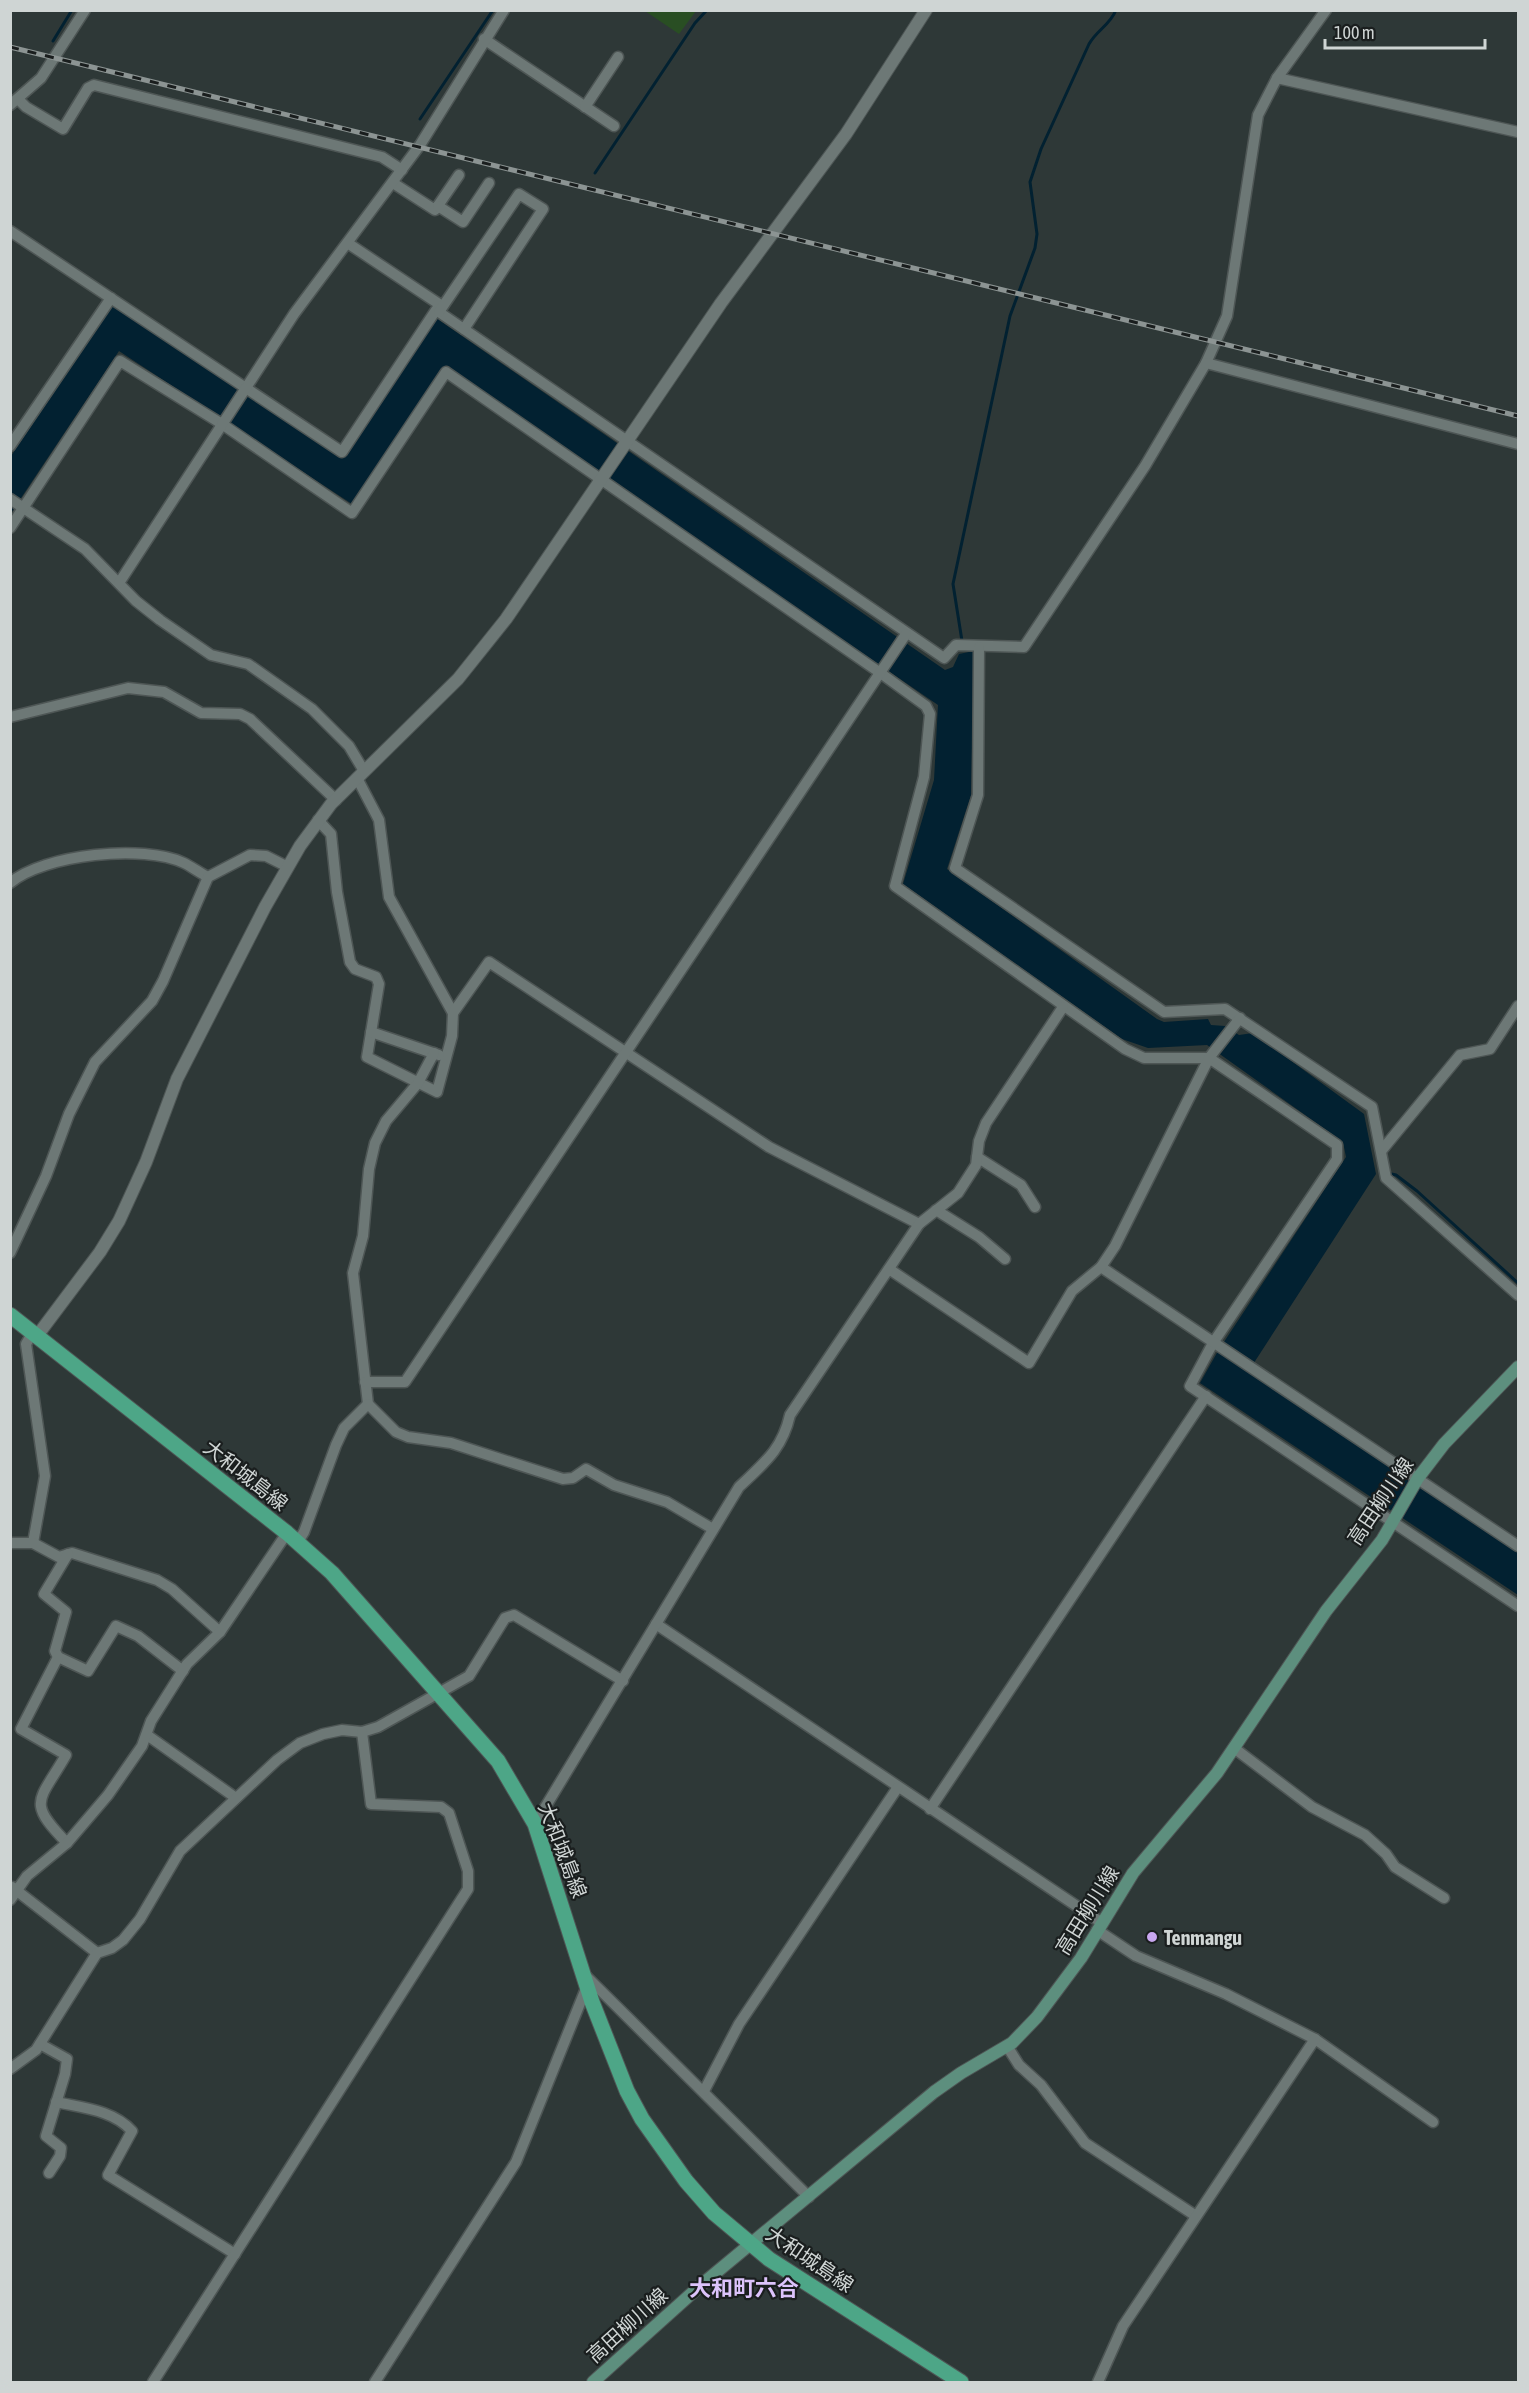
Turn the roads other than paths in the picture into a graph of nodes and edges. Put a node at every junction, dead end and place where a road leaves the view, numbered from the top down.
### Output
1 (85, 10) edge
2 (504, 10) edge
3 (926, 10) edge
4 (1326, 10) edge
5 (484, 39) junction
6 (618, 57) dead end
7 (1277, 78) junction
8 (14, 102) edge
9 (585, 107) junction
10 (614, 126) dead end
11 (1518, 132) edge
12 (402, 170) junction
13 (459, 175) dead end
14 (393, 183) junction
15 (489, 183) dead end
16 (438, 206) junction
17 (10, 231) edge
18 (349, 244) junction
19 (111, 298) junction
20 (440, 309) junction
21 (464, 329) junction
22 (1206, 363) junction
23 (246, 388) junction
24 (222, 424) junction
25 (626, 442) junction
26 (1518, 444) edge
27 (10, 446) edge
28 (601, 479) junction
29 (10, 499) edge
30 (24, 507) junction
31 (10, 528) edge
32 (119, 584) junction
33 (906, 634) junction
34 (979, 647) junction
35 (879, 672) junction
36 (10, 717) edge
37 (361, 774) junction
38 (336, 800) junction
39 (318, 820) junction
40 (288, 867) junction
41 (208, 877) junction
42 (10, 883) edge
43 (1518, 1006) edge
44 (1063, 1007) junction
45 (453, 1013) junction
46 (1240, 1018) junction
47 (371, 1032) junction
48 (625, 1052) junction
49 (434, 1053) junction
50 (446, 1057) junction
51 (1209, 1058) junction
52 (418, 1083) junction
53 (1382, 1150) junction
54 (977, 1157) junction
55 (1035, 1207) dead end
56 (936, 1210) junction
57 (919, 1224) junction
58 (10, 1253) edge
59 (1005, 1259) dead end
60 (1101, 1267) junction
61 (889, 1269) junction
62 (1518, 1295) edge
63 (10, 1315) edge
64 (35, 1334) junction
65 (1213, 1343) junction
66 (1518, 1367) edge
67 (365, 1382) junction
68 (1206, 1396) junction
69 (368, 1404) junction
70 (1417, 1481) junction
71 (1394, 1519) junction
72 (713, 1529) junction
73 (292, 1538) junction
74 (10, 1543) edge
75 (33, 1543) junction
76 (1518, 1546) edge
77 (68, 1554) junction
78 (1518, 1606) edge
79 (656, 1624) junction
80 (220, 1632) junction
81 (58, 1657) junction
82 (183, 1671) junction
83 (623, 1681) junction
84 (441, 1694) junction
85 (362, 1732) junction
86 (147, 1735) junction
87 (1234, 1748) junction
88 (898, 1787) junction
89 (236, 1798) junction
90 (930, 1809) junction
91 (535, 1824) junction
92 (67, 1844) junction
93 (12, 1892) edge
94 (1444, 1898) dead end
95 (1100, 1927) junction
96 (98, 1953) junction
97 (585, 1980) junction
98 (1315, 2039) junction
99 (40, 2044) junction
100 (1007, 2046) junction
101 (10, 2069) edge
102 (704, 2091) junction
103 (56, 2102) junction
104 (1433, 2122) dead end
105 (49, 2174) dead end
106 (809, 2197) junction
107 (1196, 2216) junction
108 (751, 2245) junction
109 (235, 2254) junction
110 (153, 2382) edge
111 (375, 2382) edge
112 (593, 2382) edge
113 (961, 2382) edge
114 (1098, 2382) edge

1 - 8 street
2 - 5 street
3 - 25 street
4 - 7 street
5 - 9 street
5 - 12 street
6 - 9 street
7 - 11 street
7 - 22 street
8 - 12 street
9 - 10 street
12 - 14 street
13 - 16 street
14 - 16 street
14 - 18 street
15 - 16 street
17 - 19 street
18 - 20 street
18 - 23 street
19 - 23 street
19 - 27 street
20 - 21 street
20 - 21 street
20 - 23 street
21 - 25 street
22 - 26 street
22 - 34 street
23 - 24 street
24 - 28 street
24 - 30 street
24 - 32 street
25 - 28 street
25 - 33 street
28 - 35 street
28 - 37 street
29 - 30 street
30 - 31 street
30 - 32 street
32 - 37 street
33 - 34 street
33 - 35 street
34 - 46 street
35 - 44 street
35 - 48 street
36 - 38 street
37 - 38 street
37 - 45 street
38 - 39 street
39 - 40 street
39 - 47 street
40 - 41 street
40 - 64 street
41 - 42 street
41 - 58 street
43 - 53 street
44 - 51 street
44 - 54 street
45 - 48 street
45 - 50 street
46 - 51 street
46 - 53 street
47 - 49 street
47 - 52 street
48 - 57 street
48 - 67 street
49 - 50 street
49 - 52 street
50 - 52 street
51 - 60 street
51 - 65 street
52 - 67 street
53 - 62 street
54 - 55 street
54 - 56 street
56 - 57 street
56 - 59 street
57 - 61 street
60 - 61 street
60 - 65 street
61 - 72 street
63 - 64 main road, 大和城島線
64 - 73 main road, 大和城島線
64 - 75 street
65 - 68 street
65 - 70 street
66 - 70 main road, 高田柳川線
67 - 69 street
68 - 71 street
68 - 90 street
69 - 72 street
69 - 73 street
70 - 71 main road, 高田柳川線
70 - 76 street
71 - 78 street
71 - 87 main road, 高田柳川線
72 - 79 street
73 - 80 street
73 - 84 main road, 大和城島線
74 - 75 street
75 - 77 street
77 - 80 street
77 - 81 street
79 - 83 street
79 - 88 street
80 - 82 street
81 - 82 street
81 - 92 street
82 - 86 street
83 - 84 street
83 - 91 street
84 - 85 street
84 - 91 main road, 大和城島線
85 - 89 street
85 - 109 street
86 - 89 street
86 - 92 street
87 - 94 street
87 - 95 main road, 高田柳川線
88 - 90 street
88 - 102 street
89 - 96 street
90 - 95 street
91 - 97 main road, 大和城島線
92 - 93 street
93 - 96 street
95 - 98 street
95 - 100 main road, 高田柳川線
96 - 99 street
97 - 102 street
97 - 108 main road, 大和城島線
97 - 111 street
98 - 104 street
98 - 107 street
99 - 101 street
99 - 103 street
100 - 106 main road, 高田柳川線
100 - 107 street
102 - 106 street
103 - 105 street
103 - 109 street
106 - 108 main road, 高田柳川線
107 - 114 street
108 - 112 main road, 高田柳川線
108 - 113 main road, 大和城島線
109 - 110 street

